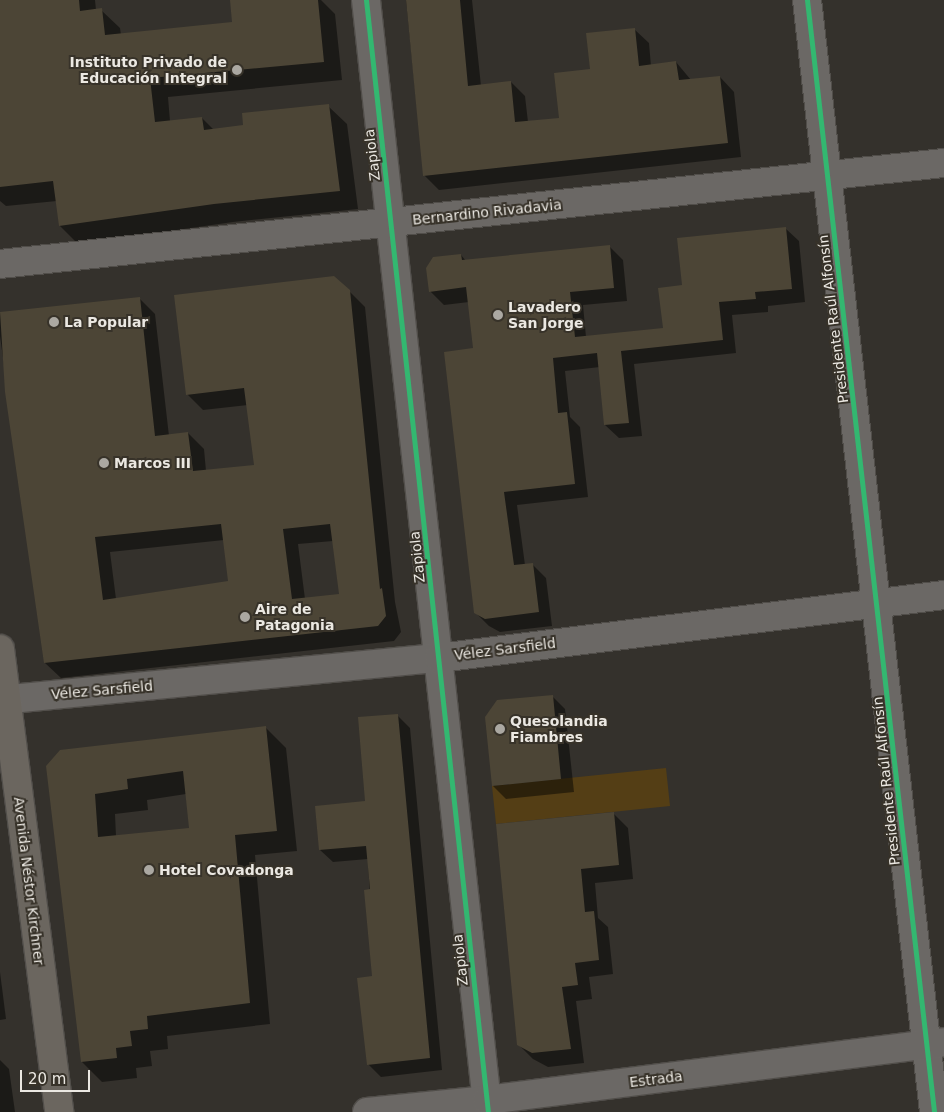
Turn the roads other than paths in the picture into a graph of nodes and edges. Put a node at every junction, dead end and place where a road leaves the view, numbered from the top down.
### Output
1 (366, 0) edge
2 (807, 0) edge
3 (944, 163) edge
4 (828, 175) junction
5 (392, 222) junction
6 (0, 264) edge
7 (944, 595) edge
8 (877, 602) junction
9 (0, 649) edge
10 (439, 658) junction
11 (3, 699) edge
12 (935, 1043) edge
13 (488, 1106) edge
14 (59, 1112) edge
15 (367, 1112) edge
16 (934, 1112) edge

1 - 5 street, Zapiola
2 - 4 street, Presidente Raúl Alfonsín
3 - 4 street, Bernardino Rivadavia
4 - 5 street, Bernardino Rivadavia
4 - 8 street, Presidente Raúl Alfonsín
5 - 6 street, Bernardino Rivadavia
5 - 10 street, Zapiola
7 - 8 street, Vélez Sarsfield
8 - 10 street, Vélez Sarsfield
8 - 12 street, Presidente Raúl Alfonsín
9 - 11 main road, Avenida Néstor Kirchner
10 - 11 street, Vélez Sarsfield
10 - 13 street, Zapiola
11 - 14 main road, Avenida Néstor Kirchner
12 - 13 street, Estrada
12 - 16 street, Presidente Raúl Alfonsín
13 - 15 street, Estrada

